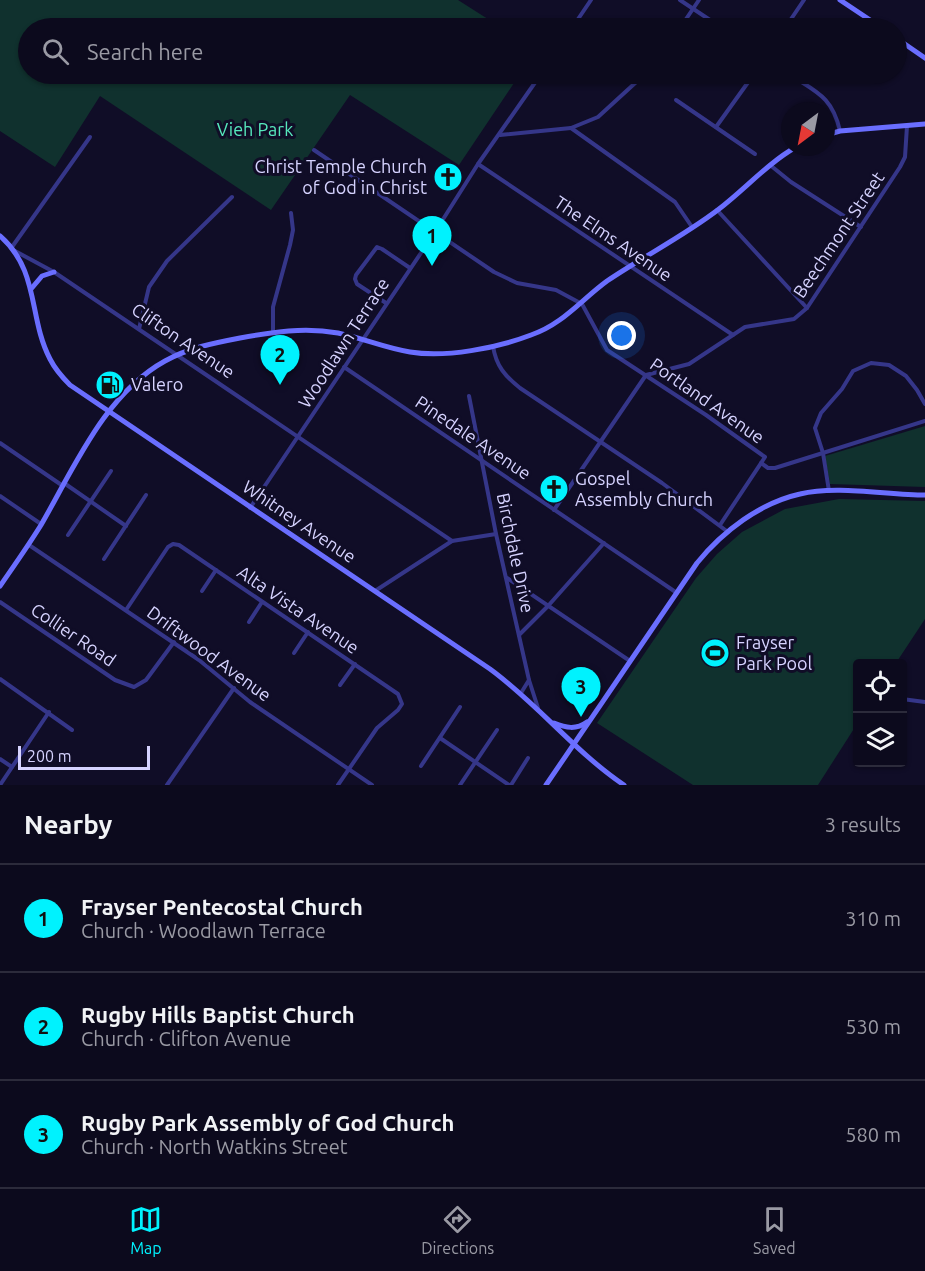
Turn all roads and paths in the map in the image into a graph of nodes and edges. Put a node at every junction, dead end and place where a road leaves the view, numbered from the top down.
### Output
1 (591, 0) edge
2 (680, 0) edge
3 (699, 0) edge
4 (804, 0) edge
5 (840, 0) edge
6 (693, 9) junction
7 (579, 18) edge
8 (687, 18) edge
9 (707, 18) edge
10 (791, 18) edge
11 (867, 18) edge
12 (907, 45) edge
13 (925, 58) edge
14 (535, 84) edge
15 (634, 84) edge
16 (747, 84) edge
17 (804, 84) edge
18 (676, 100) dead end
19 (925, 124) edge
20 (907, 126) junction
21 (571, 128) junction
22 (716, 128) junction
23 (840, 131) junction
24 (835, 132) edge
25 (500, 135) junction
26 (90, 137) dead end
27 (314, 150) dead end
28 (755, 154) dead end
29 (783, 156) edge
30 (478, 164) junction
31 (770, 165) junction
32 (232, 196) dead end
33 (717, 210) junction
34 (291, 213) dead end
35 (861, 226) junction
36 (692, 227) junction
37 (435, 232) junction
38 (0, 236) edge
39 (14, 249) junction
40 (631, 267) junction
41 (410, 268) junction
42 (54, 272) junction
43 (31, 289) junction
44 (386, 303) junction
45 (582, 304) junction
46 (807, 308) junction
47 (139, 329) junction
48 (273, 332) junction
49 (733, 335) junction
50 (362, 339) junction
51 (493, 346) junction
52 (177, 355) junction
53 (344, 367) junction
54 (646, 375) junction
55 (470, 396) dead end
56 (925, 404) edge
57 (109, 413) junction
58 (925, 421) edge
59 (299, 437) junction
60 (601, 442) junction
61 (0, 443) edge
62 (823, 453) junction
63 (482, 460) junction
64 (761, 464) junction
65 (111, 471) dead end
66 (63, 484) junction
67 (829, 491) junction
68 (146, 495) dead end
69 (925, 495) edge
70 (0, 496) edge
71 (91, 501) junction
72 (250, 508) junction
73 (554, 510) junction
74 (41, 524) junction
75 (720, 525) junction
76 (126, 526) junction
77 (728, 532) junction
78 (496, 534) junction
79 (68, 536) dead end
80 (452, 541) junction
81 (604, 543) junction
82 (28, 545) junction
83 (104, 559) dead end
84 (216, 570) junction
85 (506, 578) junction
86 (0, 586) edge
87 (202, 591) dead end
88 (375, 591) junction
89 (677, 593) junction
90 (0, 602) edge
91 (262, 602) junction
92 (548, 606) junction
93 (126, 610) junction
94 (249, 622) dead end
95 (308, 632) junction
96 (519, 634) junction
97 (174, 642) junction
98 (294, 653) dead end
99 (631, 661) junction
100 (355, 664) junction
101 (0, 679) edge
102 (529, 680) junction
103 (340, 685) dead end
104 (234, 688) junction
105 (520, 693) junction
106 (907, 700) edge
107 (925, 702) edge
108 (460, 707) dead end
109 (538, 709) junction
110 (49, 712) junction
111 (591, 719) junction
112 (552, 722) junction
113 (497, 729) dead end
114 (72, 730) dead end
115 (440, 738) junction
116 (574, 744) junction
117 (528, 758) dead end
118 (0, 759) edge
119 (475, 762) junction
120 (421, 766) dead end
121 (12, 767) junction
122 (349, 769) junction
123 (0, 785) edge
124 (167, 785) edge
125 (338, 785) edge
126 (372, 785) edge
127 (460, 785) edge
128 (510, 785) edge
129 (546, 785) edge
130 (624, 785) edge

1 - 7 street
2 - 6 street
3 - 6 street
4 - 10 street
5 - 11 main road
6 - 8 street
6 - 9 street
12 - 13 main road
14 - 25 street, Woodlawn Terrace
15 - 21 street
16 - 22 street
17 - 23 street
18 - 22 street
19 - 20 main road
20 - 23 main road
20 - 35 street, Beechmont Street
21 - 25 street
21 - 36 street
22 - 28 street
23 - 24 main road
25 - 30 street, Woodlawn Terrace
26 - 39 street
27 - 37 street
29 - 31 main road
30 - 37 street, Woodlawn Terrace
30 - 40 street, The Elms Avenue
31 - 33 main road
31 - 35 street
32 - 47 street
33 - 36 main road
33 - 46 street
34 - 48 street
35 - 46 street, Beechmont Street
36 - 40 main road
37 - 41 street, Woodlawn Terrace
37 - 45 street
38 - 39 main road, Clifton Avenue
39 - 42 street, Clifton Avenue
39 - 43 main road, Whitney Avenue
40 - 45 main road
40 - 49 street, The Elms Avenue
41 - 44 street, Woodlawn Terrace
41 - 44 street
42 - 43 main road
42 - 47 street, Clifton Avenue
43 - 57 main road, Whitney Avenue
44 - 50 street, Woodlawn Terrace
45 - 51 main road
45 - 54 street, Portland Avenue
46 - 49 street, Beechmont Street
47 - 52 street, Clifton Avenue
48 - 50 main road
48 - 52 main road
49 - 54 street, Beechmont Street
50 - 51 main road
50 - 53 street, Woodlawn Terrace
51 - 60 street
52 - 57 main road
52 - 59 street, Clifton Avenue
53 - 59 street, Woodlawn Terrace
53 - 63 street, Pinedale Avenue
54 - 60 street
54 - 64 street, Portland Avenue
55 - 63 street, Birchdale Drive
56 - 62 street
57 - 66 main road
57 - 72 main road, Whitney Avenue
58 - 62 street
59 - 72 street, Woodlawn Terrace
59 - 80 street, Clifton Avenue
60 - 73 street
60 - 75 street
61 - 66 street
62 - 64 street
62 - 67 street
63 - 73 street, Pinedale Avenue
63 - 78 street, Birchdale Drive
64 - 75 street
65 - 71 street
66 - 71 street
66 - 74 main road
67 - 69 main road
67 - 77 main road
68 - 76 street
70 - 74 street
71 - 76 street
71 - 79 street
72 - 88 main road, Whitney Avenue
73 - 81 street, Pinedale Avenue
74 - 82 main road
75 - 77 street
76 - 83 street
77 - 89 main road
78 - 80 street
78 - 85 street, Birchdale Drive
80 - 88 street
81 - 89 street, Pinedale Avenue
81 - 92 street
82 - 86 main road
82 - 93 street, Driftwood Avenue
84 - 87 street
84 - 91 street, Alta Vista Avenue
84 - 93 street, Alta Vista Avenue
85 - 92 street
85 - 96 street, Birchdale Drive
88 - 105 main road, Whitney Avenue
89 - 99 main road
90 - 97 street, Collier Road
91 - 94 street
91 - 95 street, Alta Vista Avenue
92 - 96 street
92 - 99 street
93 - 97 street, Driftwood Avenue
95 - 98 street
95 - 100 street, Alta Vista Avenue
96 - 102 street, Birchdale Drive
97 - 104 street, Driftwood Avenue
99 - 111 main road
100 - 103 street
100 - 122 street, Alta Vista Avenue
101 - 110 street
102 - 105 street
102 - 109 street, Birchdale Drive
104 - 122 street, Driftwood Avenue
104 - 124 street
105 - 109 main road, Whitney Avenue
106 - 107 street
108 - 115 street
109 - 112 main road, Whitney Avenue
110 - 114 street
110 - 121 street
111 - 112 main road
111 - 116 main road
112 - 116 main road, Whitney Avenue
113 - 119 street
115 - 119 street
115 - 120 street
116 - 129 main road
116 - 130 main road, Whitney Avenue
117 - 128 street
118 - 121 street
119 - 127 street
119 - 128 street
121 - 123 street
122 - 125 street
122 - 126 street, Driftwood Avenue

